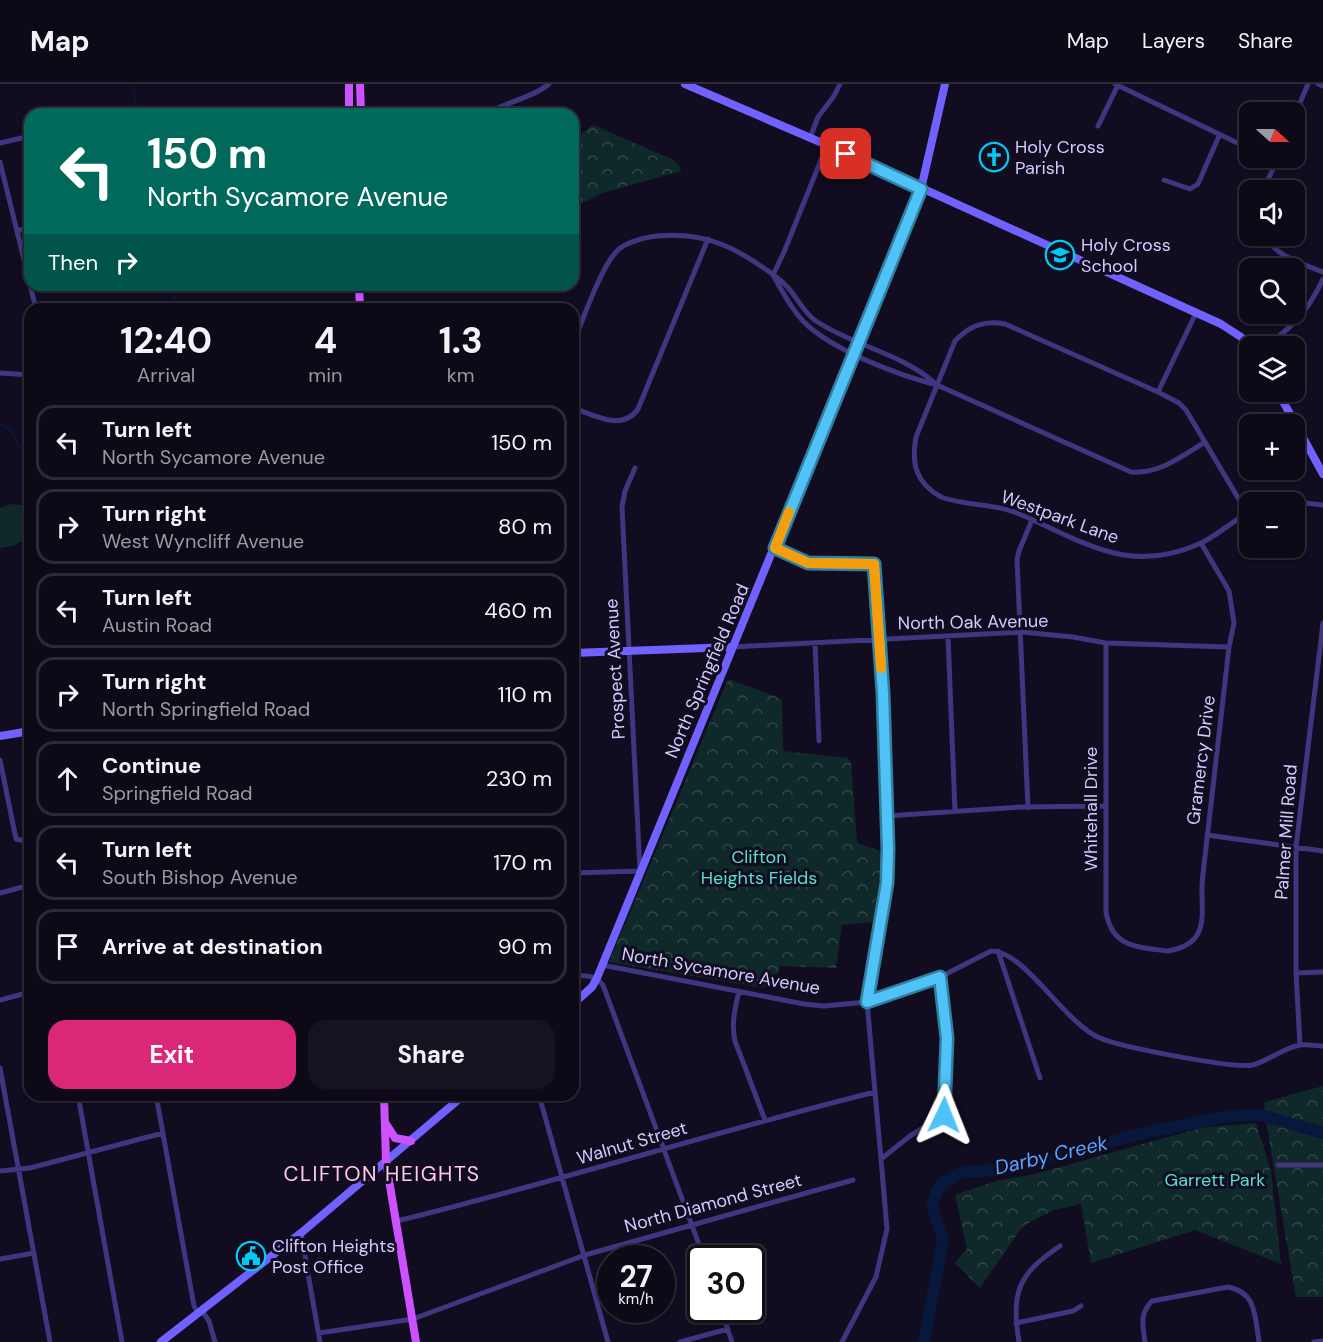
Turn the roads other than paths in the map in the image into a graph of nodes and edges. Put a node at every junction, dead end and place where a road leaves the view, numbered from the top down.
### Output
1 (349, 84) edge
2 (360, 84) edge
3 (549, 84) edge
4 (685, 84) edge
5 (840, 84) edge
6 (945, 84) edge
7 (1308, 84) edge
8 (1318, 84) edge
9 (1116, 85) edge
10 (1323, 86) edge
11 (1300, 102) edge
12 (349, 108) edge
13 (361, 108) edge
14 (497, 108) edge
15 (1098, 126) dead end
16 (1219, 136) junction
17 (24, 137) edge
18 (810, 138) junction
19 (0, 143) edge
20 (1239, 144) edge
21 (827, 145) junction
22 (0, 162) edge
23 (1164, 180) dead end
24 (2, 185) edge
25 (921, 189) junction
26 (24, 229) edge
27 (17, 231) junction
28 (708, 239) junction
29 (1271, 246) edge
30 (24, 260) edge
31 (1323, 272) edge
32 (773, 275) junction
33 (1323, 279) edge
34 (1196, 313) junction
35 (579, 330) edge
36 (1279, 336) edge
37 (1239, 337) edge
38 (860, 342) junction
39 (855, 354) junction
40 (0, 373) edge
41 (24, 375) edge
42 (937, 385) junction
43 (1158, 392) junction
44 (1283, 402) edge
45 (579, 410) edge
46 (1205, 442) junction
47 (635, 468) dead end
48 (1323, 474) edge
49 (1239, 497) edge
50 (1305, 503) edge
51 (1323, 505) edge
52 (1239, 518) edge
53 (1032, 520) junction
54 (1201, 543) junction
55 (775, 548) junction
56 (1323, 623) edge
57 (1022, 632) junction
58 (948, 636) junction
59 (880, 640) junction
60 (815, 643) junction
61 (1106, 643) junction
62 (732, 646) junction
63 (1230, 647) junction
64 (629, 650) junction
65 (579, 653) edge
66 (1314, 683) junction
67 (1323, 684) edge
68 (24, 732) edge
69 (0, 736) edge
70 (819, 741) dead end
71 (0, 760) edge
72 (1106, 806) junction
73 (1028, 808) junction
74 (955, 811) junction
75 (886, 816) junction
76 (1207, 835) junction
77 (24, 841) edge
78 (1296, 847) junction
79 (1323, 850) edge
80 (640, 871) junction
81 (579, 873) edge
82 (24, 887) edge
83 (0, 893) edge
84 (1150, 948) joint
85 (998, 951) junction
86 (602, 965) junction
87 (1323, 972) edge
88 (1296, 973) junction
89 (579, 976) edge
90 (940, 977) junction
91 (597, 978) junction
92 (739, 991) junction
93 (24, 994) edge
94 (579, 999) edge
95 (0, 1000) edge
96 (867, 1002) junction
97 (1300, 1045) junction
98 (1323, 1046) edge
99 (0, 1068) edge
100 (1040, 1078) dead end
101 (875, 1092) junction
102 (79, 1101) edge
103 (157, 1101) edge
104 (384, 1101) edge
105 (457, 1101) edge
106 (541, 1101) edge
107 (765, 1120) junction
108 (384, 1122) junction
109 (163, 1133) junction
110 (411, 1141) junction
111 (663, 1150) junction
112 (88, 1152) junction
113 (881, 1159) junction
114 (386, 1162) junction
115 (1278, 1165) dead end
116 (1323, 1165) edge
117 (20, 1168) junction
118 (0, 1171) edge
119 (563, 1177) junction
120 (853, 1180) dead end
121 (397, 1221) junction
122 (692, 1224) junction
123 (301, 1233) junction
124 (699, 1245) edge
125 (1060, 1246) dead end
126 (34, 1253) junction
127 (585, 1254) junction
128 (0, 1259) edge
129 (1081, 1306) dead end
130 (200, 1312) junction
131 (413, 1319) junction
132 (726, 1323) edge
133 (1016, 1323) junction
134 (728, 1329) junction
135 (319, 1333) junction
136 (608, 1341) edge
137 (1323, 1341) edge
138 (50, 1342) edge
139 (122, 1342) edge
140 (161, 1342) edge
141 (215, 1342) edge
142 (320, 1342) edge
143 (416, 1342) edge
144 (601, 1342) edge
145 (680, 1342) edge
146 (732, 1342) edge
147 (842, 1342) edge
148 (1019, 1342) edge
149 (1145, 1342) edge
150 (1259, 1342) edge
151 (1314, 1342) edge

1 - 12 main road
2 - 13 main road
3 - 14 street
4 - 18 main road
5 - 18 street
6 - 25 main road, North Springfield Road
7 - 11 street
8 - 10 street
9 - 15 street
9 - 16 street
16 - 20 street
16 - 23 street
17 - 19 street
18 - 21 main road
21 - 25 main road
21 - 32 street
22 - 24 street
24 - 27 street
25 - 34 main road
25 - 38 main road, North Springfield Road
26 - 27 street
27 - 30 street
28 - 32 street
28 - 35 street
28 - 45 street
29 - 31 street
32 - 38 street
32 - 39 street
33 - 36 street
34 - 37 main road
34 - 43 street
38 - 39 main road, North Springfield Road
38 - 42 street
39 - 42 street
39 - 55 main road, North Springfield Road
40 - 41 street
42 - 43 street
42 - 46 street
42 - 53 street, Westpark Lane
43 - 46 street
44 - 48 main road
46 - 49 street
47 - 64 street, Prospect Avenue
50 - 51 street
52 - 54 street, Westpark Lane
53 - 54 street, Westpark Lane
53 - 57 street
54 - 63 street, Gramercy Drive
55 - 59 street
55 - 62 main road, North Springfield Road
56 - 66 street, Palmer Mill Road
57 - 58 street, North Oak Avenue
57 - 61 street, North Oak Avenue
57 - 73 street
58 - 59 street, North Oak Avenue
58 - 74 street
59 - 60 street, North Oak Avenue
59 - 75 street
60 - 62 street, North Oak Avenue
60 - 70 street
61 - 63 street, North Oak Avenue
61 - 72 street, Whitehall Drive
62 - 64 main road, North Oak Avenue
62 - 80 main road, North Springfield Road
63 - 76 street, Gramercy Drive
64 - 65 main road, North Oak Avenue
64 - 80 street, Prospect Avenue
66 - 67 street
66 - 78 street, Palmer Mill Road
68 - 69 main road
71 - 77 street
72 - 73 street
72 - 84 street, Whitehall Drive
73 - 74 street
74 - 75 street
75 - 96 street
76 - 78 street
76 - 84 street, Gramercy Drive
78 - 79 street
78 - 88 street, Palmer Mill Road
80 - 81 street
80 - 86 main road, North Springfield Road
82 - 83 street
85 - 90 street, North Sycamore Avenue
85 - 97 street
85 - 100 street
86 - 91 main road, North Springfield Road
86 - 92 street, North Sycamore Avenue
87 - 88 street
88 - 97 street, Palmer Mill Road
89 - 91 street
90 - 96 street, North Sycamore Avenue
90 - 113 street
91 - 94 main road, North Springfield Road
91 - 111 street
92 - 96 street, North Sycamore Avenue
92 - 107 street
93 - 95 street
96 - 101 street
97 - 98 street
99 - 117 street
101 - 107 street, Walnut Street
101 - 113 street
102 - 112 street
103 - 109 street
104 - 108 main road
105 - 110 main road
106 - 119 street
107 - 111 street, Walnut Street
108 - 110 main road
108 - 114 main road
109 - 112 street
109 - 130 street
110 - 114 main road
111 - 119 street, Walnut Street
111 - 122 street
112 - 117 street
112 - 139 street
113 - 147 street
114 - 121 main road
114 - 123 main road
115 - 116 street
117 - 118 street
117 - 126 street
119 - 121 street, Walnut Street
119 - 127 street
120 - 122 street, North Diamond Street
121 - 131 main road
122 - 124 street
122 - 127 street, North Diamond Street
123 - 130 main road
123 - 135 street
125 - 133 street
126 - 128 street
126 - 138 street
127 - 131 street, North Diamond Street
127 - 136 street
129 - 133 street
130 - 140 main road
130 - 141 street
131 - 135 street, North Diamond Street
131 - 143 main road
132 - 134 street
133 - 148 street
134 - 145 street
134 - 146 street
135 - 142 street
136 - 144 street
137 - 151 street
149 - 150 street

